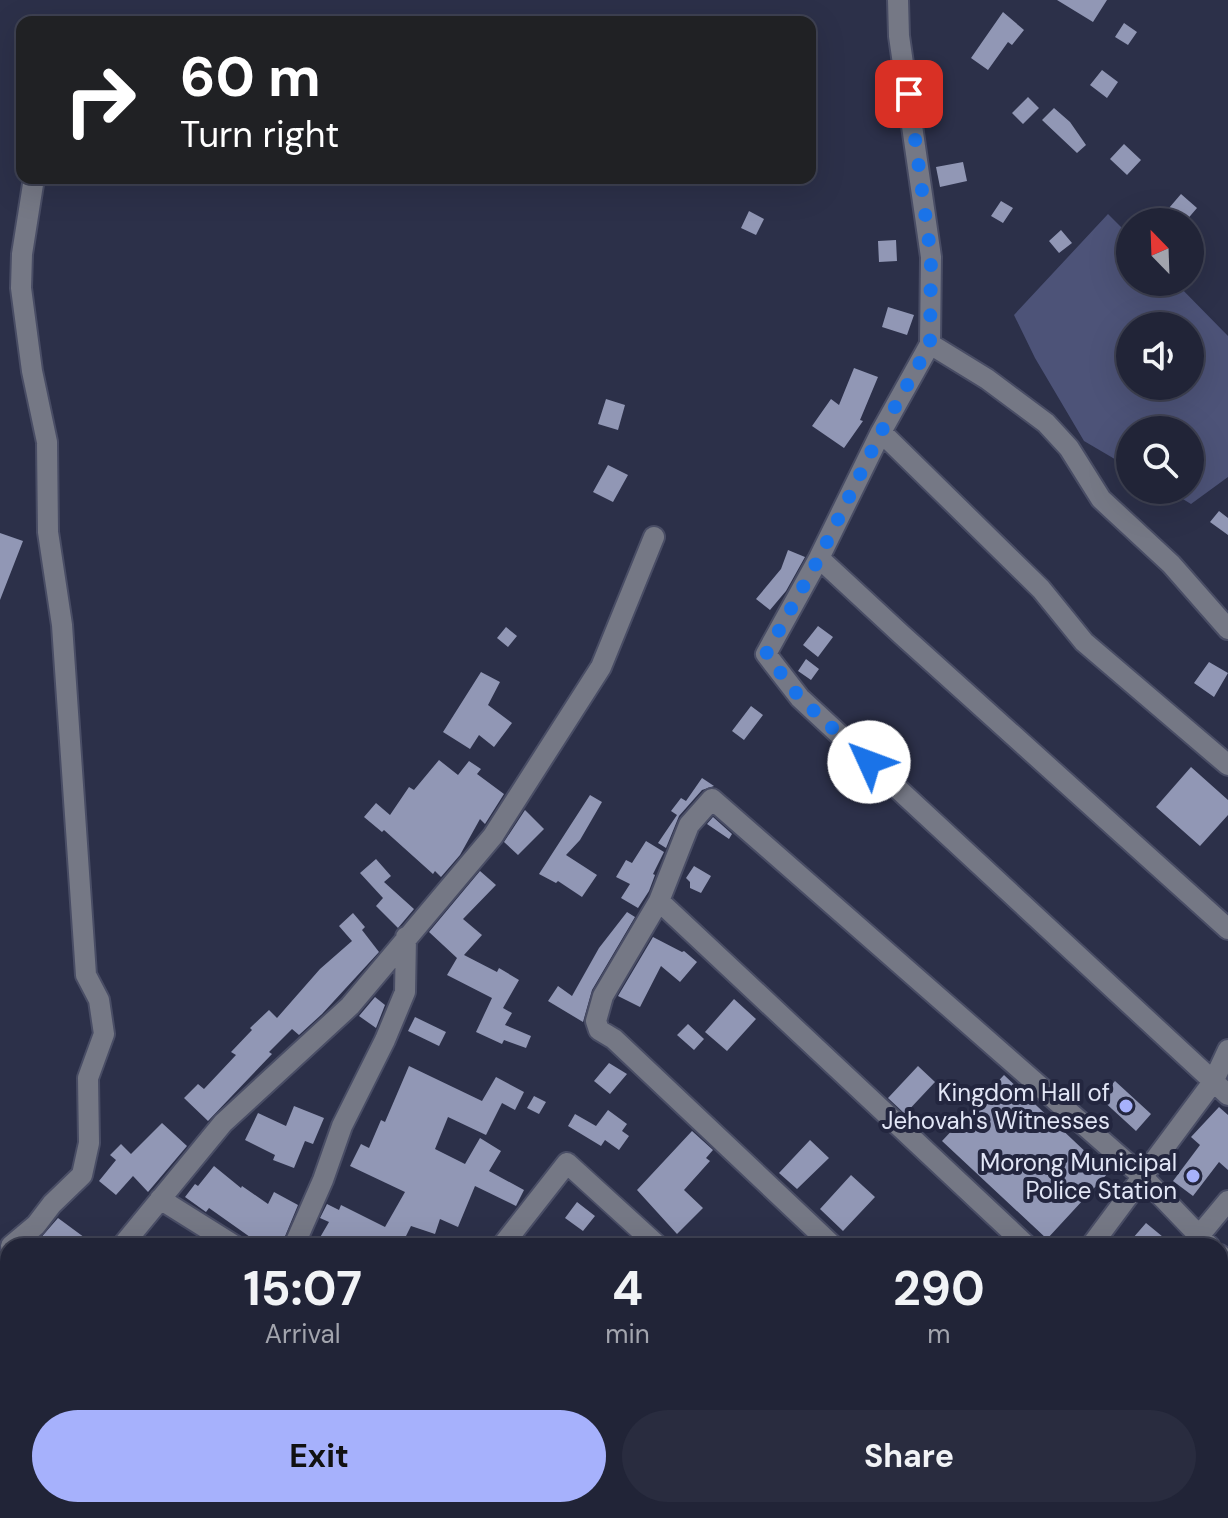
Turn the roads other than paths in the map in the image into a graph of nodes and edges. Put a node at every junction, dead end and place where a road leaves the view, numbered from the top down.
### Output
1 (898, 0) edge
2 (33, 184) edge
3 (930, 344) junction
4 (881, 432) junction
5 (654, 537) dead end
6 (819, 558) junction
7 (1228, 629) edge
8 (1228, 765) edge
9 (659, 901) junction
10 (1228, 929) edge
11 (406, 937) junction
12 (1228, 1050) edge
13 (1220, 1089) edge
14 (1141, 1175) junction
15 (160, 1199) junction
16 (1228, 1201) edge
17 (20, 1238) edge
18 (128, 1238) edge
19 (222, 1238) edge
20 (297, 1238) edge
21 (508, 1238) edge
22 (649, 1238) edge
23 (825, 1238) edge
24 (1018, 1238) edge
25 (1097, 1238) edge
26 (1201, 1238) edge
27 (1206, 1238) edge

1 - 3 street
2 - 17 street
3 - 4 street
3 - 7 street
4 - 6 street
4 - 8 street
5 - 11 street
6 - 10 street
6 - 13 street
9 - 14 street
9 - 23 street
9 - 24 street
11 - 15 street
11 - 20 street
12 - 13 street
13 - 14 street
14 - 25 street
14 - 26 street
15 - 18 street
15 - 19 street
16 - 27 street
21 - 22 street

